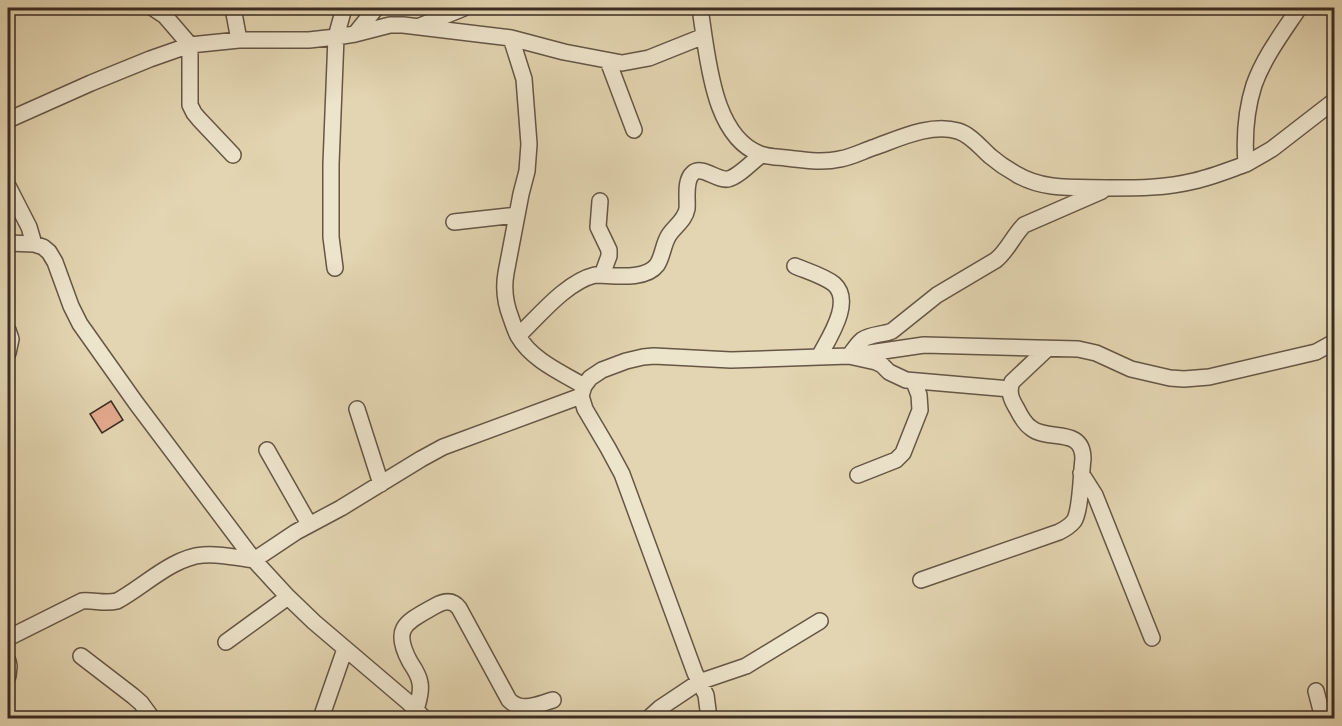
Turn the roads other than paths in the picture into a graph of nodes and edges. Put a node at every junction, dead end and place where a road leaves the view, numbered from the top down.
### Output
1 (153, 8) edge
2 (233, 8) edge
3 (344, 8) edge
4 (376, 8) edge
5 (465, 8) edge
6 (700, 8) edge
7 (1299, 8) edge
8 (418, 27) junction
9 (355, 34) junction
10 (704, 36) junction
11 (336, 37) junction
12 (511, 38) junction
13 (239, 40) junction
14 (190, 45) junction
15 (608, 61) junction
16 (1335, 101) edge
17 (8, 120) edge
18 (634, 130) dead end
19 (233, 155) dead end
20 (761, 155) junction
21 (1246, 164) junction
22 (8, 186) edge
23 (1110, 188) junction
24 (600, 201) dead end
25 (517, 215) junction
26 (454, 222) dead end
27 (8, 243) edge
28 (34, 244) junction
29 (795, 266) dead end
30 (335, 268) dead end
31 (602, 275) junction
32 (8, 330) edge
33 (519, 336) junction
34 (1335, 342) edge
35 (1047, 349) junction
36 (8, 353) edge
37 (849, 356) junction
38 (819, 357) junction
39 (914, 382) junction
40 (1010, 389) junction
41 (582, 391) junction
42 (357, 409) dead end
43 (267, 450) dead end
44 (1081, 473) junction
45 (858, 475) dead end
46 (381, 484) junction
47 (309, 524) junction
48 (254, 560) junction
49 (921, 580) dead end
50 (288, 597) junction
51 (820, 621) dead end
52 (8, 638) edge
53 (1152, 638) dead end
54 (226, 642) dead end
55 (345, 649) junction
56 (81, 656) dead end
57 (8, 661) edge
58 (8, 676) edge
59 (699, 682) junction
60 (1316, 691) dead end
61 (553, 700) dead end
62 (420, 714) edge
63 (152, 718) edge
64 (321, 718) edge
65 (650, 718) edge
66 (709, 718) edge
67 (1323, 718) edge

1 - 14 street
2 - 13 street
3 - 11 street
4 - 9 street
5 - 8 street
6 - 10 street
7 - 21 street
8 - 9 street
8 - 12 street
9 - 11 street
10 - 15 street
10 - 20 street
11 - 13 street
11 - 30 street
12 - 15 street
12 - 25 street
13 - 14 street
14 - 17 street
14 - 19 street
15 - 18 street
16 - 21 street
20 - 23 street
20 - 31 street
21 - 23 street
22 - 28 street
23 - 37 street
24 - 31 street
25 - 26 street
25 - 33 street
27 - 28 street
28 - 48 street
29 - 38 street
31 - 33 street
32 - 36 street
33 - 41 street
34 - 35 street
35 - 37 street
35 - 40 street
37 - 38 street
37 - 39 street
38 - 41 street
39 - 40 street
39 - 45 street
40 - 44 street
41 - 46 street
41 - 59 street
42 - 46 street
43 - 47 street
44 - 49 street
44 - 53 street
46 - 47 street
47 - 48 street
48 - 50 street
48 - 52 street
50 - 54 street
50 - 55 street
51 - 59 street
55 - 62 street
55 - 64 street
56 - 63 street
57 - 58 street
59 - 65 street
59 - 66 street
60 - 67 street
61 - 62 street

